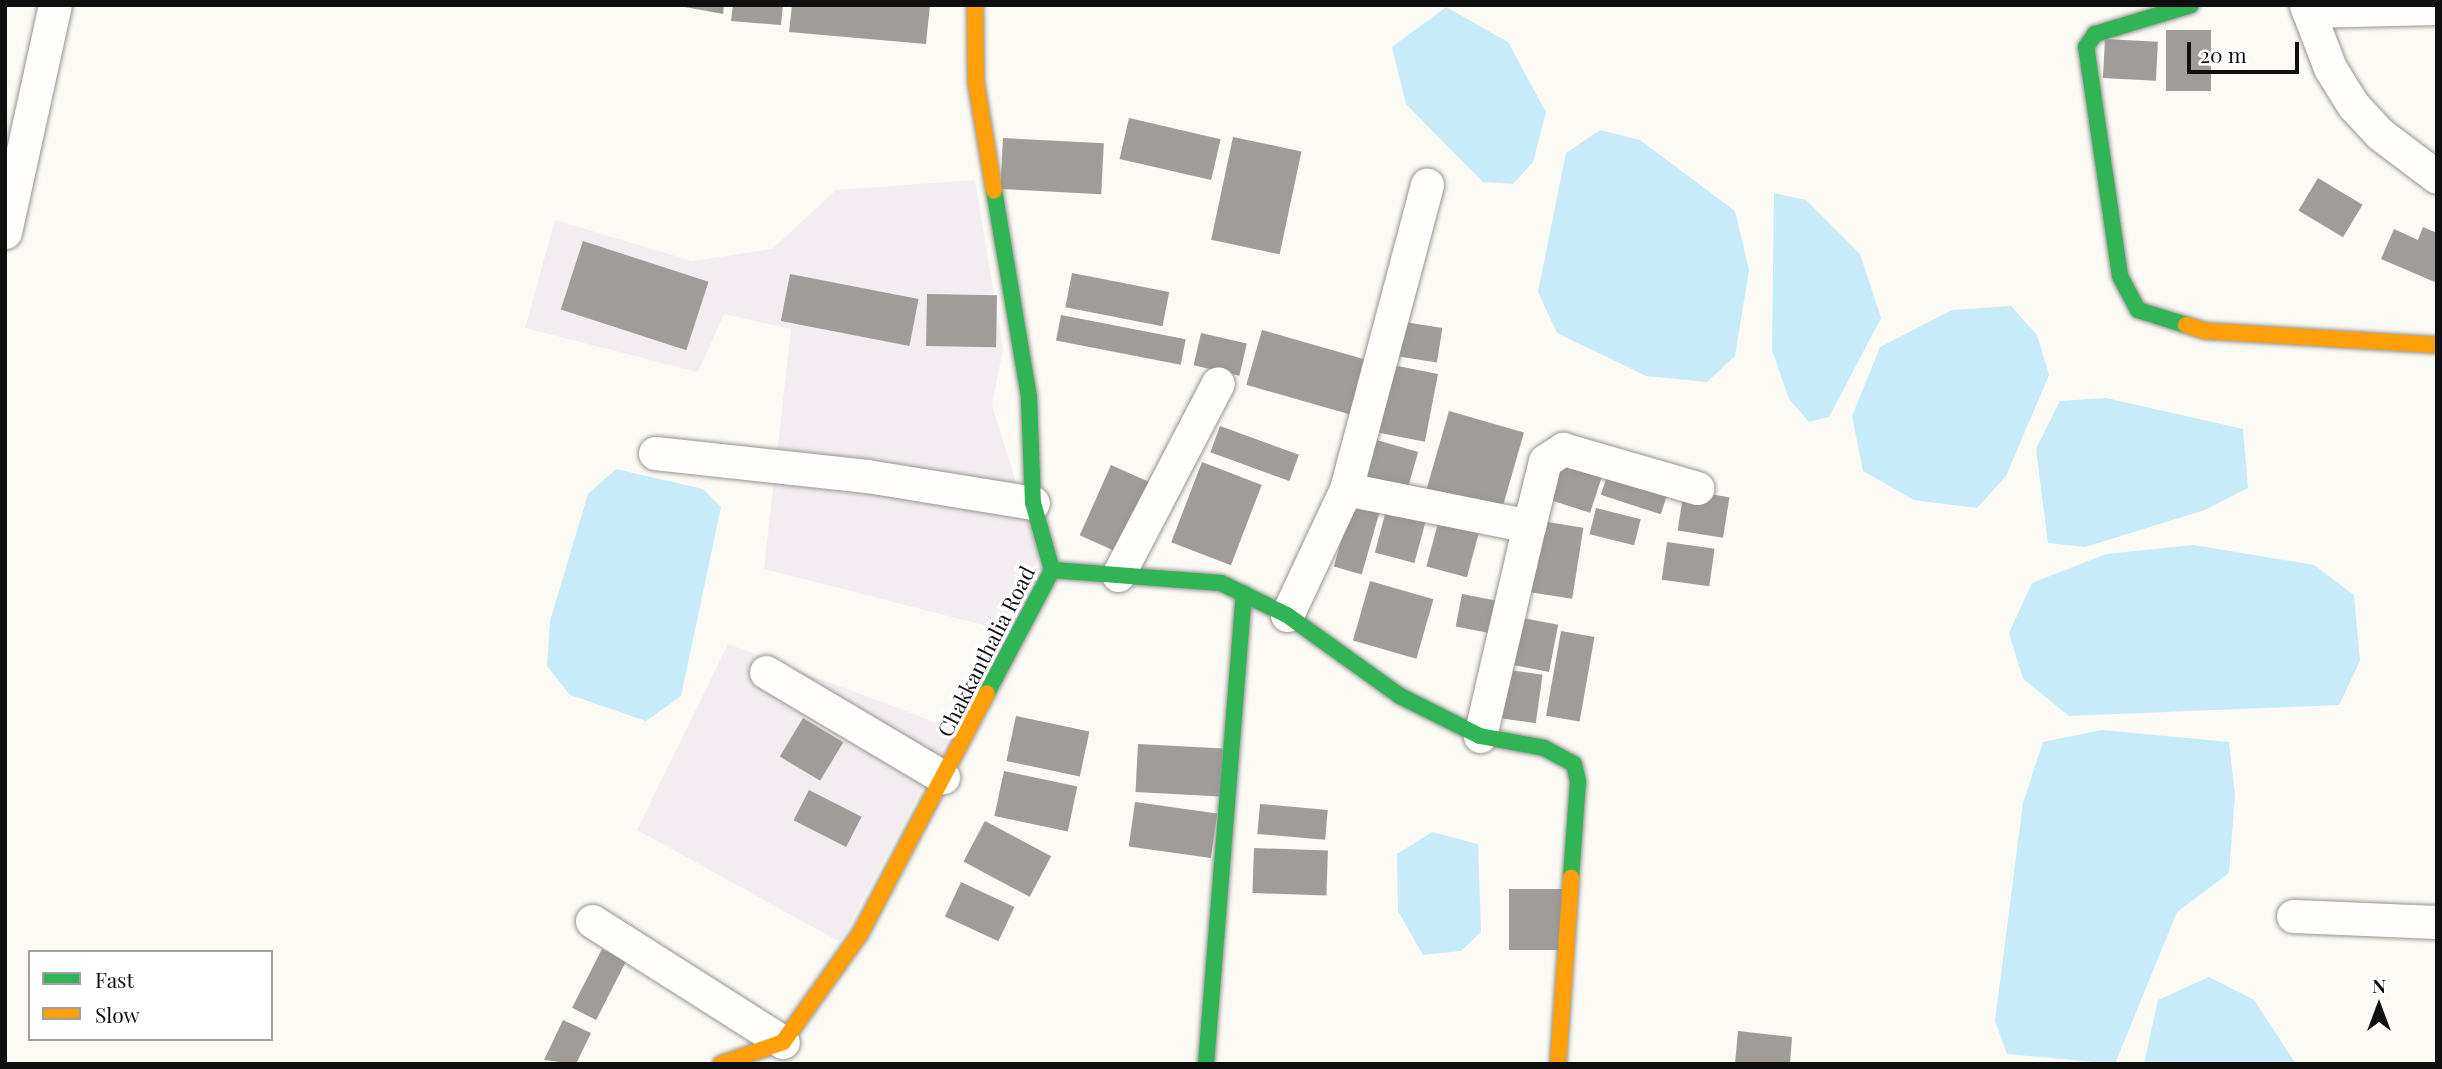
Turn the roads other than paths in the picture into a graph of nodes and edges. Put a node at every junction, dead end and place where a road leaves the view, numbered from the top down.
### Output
1 (55, 5) edge
2 (975, 5) edge
3 (2191, 5) edge
4 (2306, 8) edge
5 (2437, 8) edge
6 (2437, 177) edge
7 (1427, 185) dead end
8 (5, 232) edge
9 (2437, 345) edge
10 (1218, 383) dead end
11 (655, 453) dead end
12 (1697, 488) dead end
13 (1346, 489) junction
14 (1033, 503) junction
15 (1529, 526) junction
16 (1052, 570) junction
17 (1118, 575) junction
18 (1244, 594) junction
19 (1287, 615) junction
20 (766, 672) dead end
21 (1480, 736) junction
22 (943, 777) junction
23 (2293, 916) dead end
24 (592, 921) dead end
25 (2437, 922) edge
26 (783, 1042) junction
27 (721, 1064) edge
28 (1206, 1064) edge
29 (1558, 1064) edge

1 - 8 street
2 - 14 street, Chakkanthalia Road
3 - 9 street
4 - 5 street
4 - 6 street
7 - 13 street
10 - 17 street
11 - 14 street
12 - 15 street
13 - 15 street
13 - 19 street
14 - 16 street, Chakkanthalia Road
15 - 21 street
16 - 17 street
16 - 22 street, Chakkanthalia Road
17 - 18 street
18 - 19 street
18 - 28 street
19 - 21 street
20 - 22 street
21 - 29 street
22 - 26 street, Chakkanthalia Road
23 - 25 street
24 - 26 street
26 - 27 street

